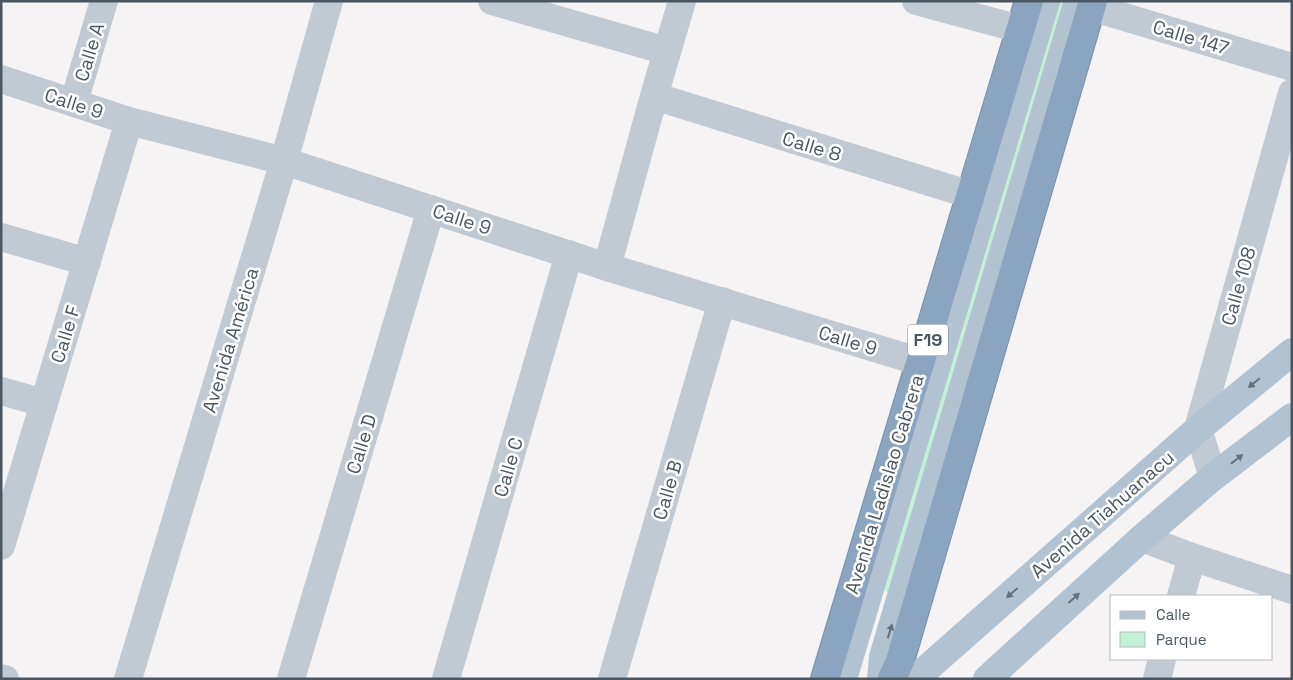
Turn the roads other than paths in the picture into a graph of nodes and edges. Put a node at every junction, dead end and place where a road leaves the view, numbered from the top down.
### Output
1 (104, 1) edge
2 (329, 1) edge
3 (492, 1) edge
4 (682, 1) edge
5 (916, 1) edge
6 (1029, 1) edge
7 (1046, 1) edge
8 (1087, 3) edge
9 (1020, 29) junction
10 (667, 51) junction
11 (1292, 67) edge
12 (1, 79) edge
13 (1292, 93) edge
14 (654, 96) junction
15 (74, 102) junction
16 (129, 121) junction
17 (284, 160) junction
18 (971, 196) junction
19 (431, 209) junction
20 (1, 237) edge
21 (569, 254) junction
22 (87, 262) junction
23 (607, 267) junction
24 (722, 301) junction
25 (1292, 352) edge
26 (921, 362) junction
27 (1, 391) edge
28 (44, 403) junction
29 (1292, 417) edge
30 (1198, 429) junction
31 (1214, 477) junction
32 (1142, 538) junction
33 (1, 546) edge
34 (1192, 557) junction
35 (1292, 590) edge
36 (1181, 595) edge
37 (1162, 660) edge
38 (128, 679) edge
39 (291, 679) edge
40 (446, 679) edge
41 (612, 679) edge
42 (825, 679) edge
43 (843, 679) edge
44 (881, 679) edge
45 (892, 679) edge
46 (915, 679) edge
47 (987, 679) edge
48 (1157, 679) edge

1 - 15 street, Calle A
2 - 17 street, Avenida América
3 - 10 street
4 - 10 street
5 - 9 street
6 - 9 highway, Avenida Ladislao Cabrera / F19
7 - 43 main road, Avenida Ladislao Cabrera / F19
8 - 11 street, Calle 147
44 -> 8 main road, F19
8 - 45 highway
9 - 18 highway, Avenida Ladislao Cabrera / F19
10 - 14 street
12 - 15 street, Calle 9
13 - 30 street, Calle 108
14 - 18 street, Calle 8
14 - 23 street
15 - 16 street, Calle 9
16 - 17 street, Calle 9
16 - 22 street, Calle F
17 - 19 street, Calle 9
17 - 38 street, Avenida América
18 - 26 highway, Avenida Ladislao Cabrera / F19
19 - 21 street, Calle 9
19 - 39 street, Calle D
20 - 22 street
21 - 23 street, Calle 9
21 - 40 street, Calle C
22 - 28 street, Calle F
23 - 24 street, Calle 9
24 - 26 street, Calle 9
24 - 41 street, Calle B
25 -> 30 main road, Avenida Tiahuanacu
26 - 42 highway, Avenida Ladislao Cabrera / F19
27 - 28 street
28 - 33 street, Calle F
31 -> 29 main road
30 - 31 street
30 -> 46 main road, Avenida Tiahuanacu
31 - 32 main road
32 - 34 street
47 -> 32 main road
34 - 35 street
34 - 36 street
37 - 48 street

